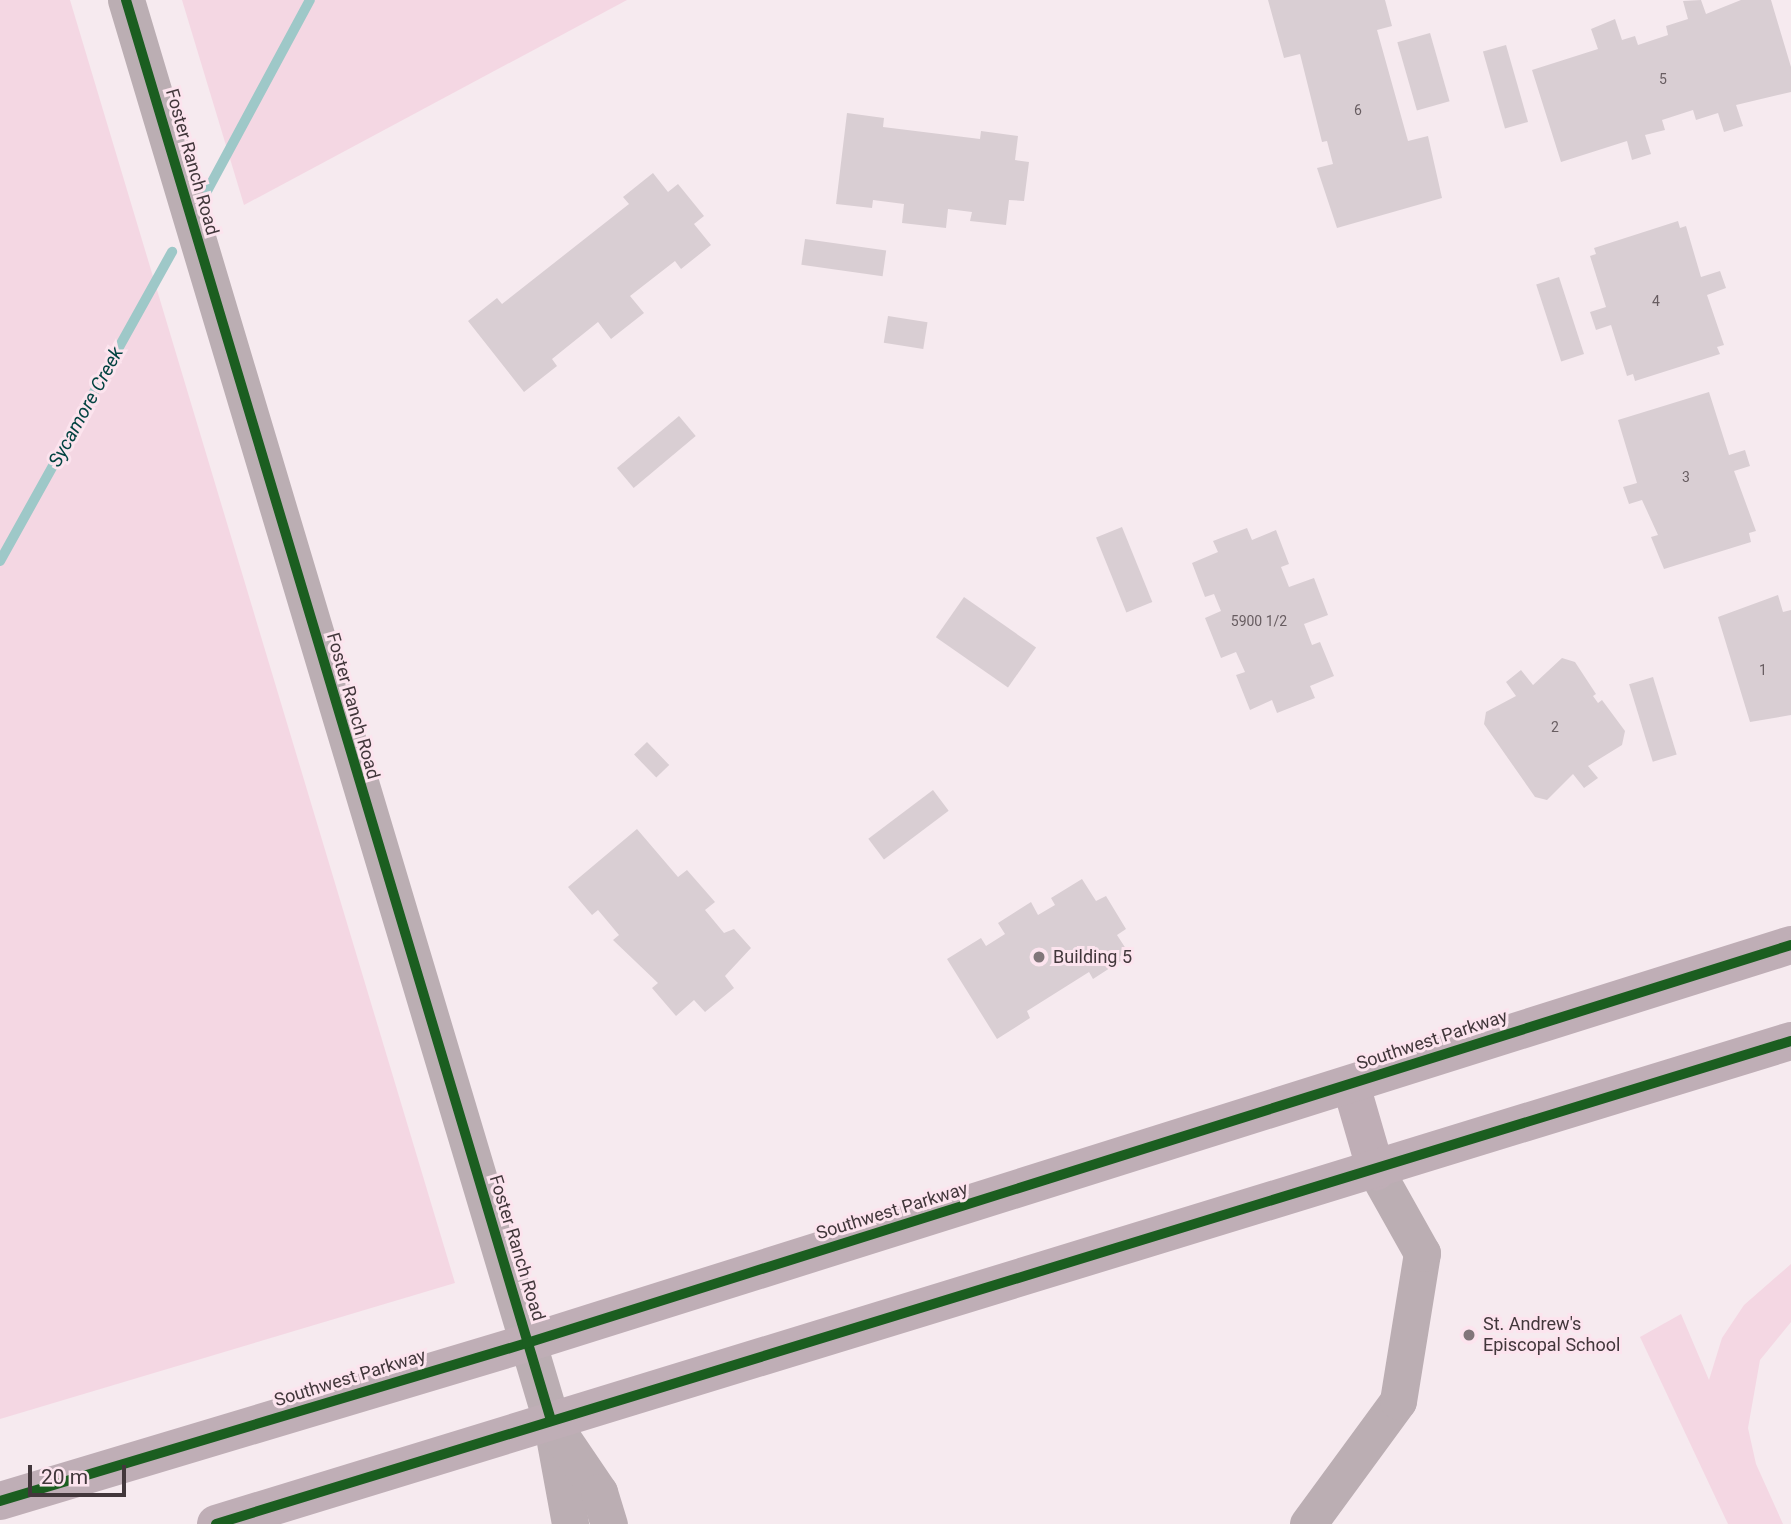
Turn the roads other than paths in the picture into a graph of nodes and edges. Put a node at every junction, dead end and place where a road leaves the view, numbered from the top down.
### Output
1 (126, 0) edge
2 (1791, 945) edge
3 (1791, 1041) edge
4 (1351, 1085) junction
5 (1376, 1171) junction
6 (527, 1343) junction
7 (551, 1420) junction
8 (0, 1501) edge
9 (216, 1524) edge
10 (570, 1524) edge
11 (609, 1524) edge
12 (1308, 1524) edge

1 - 6 street, Foster Ranch Road
2 - 4 main road, Southwest Parkway
3 - 5 main road
4 - 5 main road
4 - 6 main road, Southwest Parkway
5 - 7 main road
5 - 12 street
6 - 7 street, Foster Ranch Road
6 - 8 main road, Southwest Parkway
7 - 9 main road
7 - 10 street
7 - 11 street

